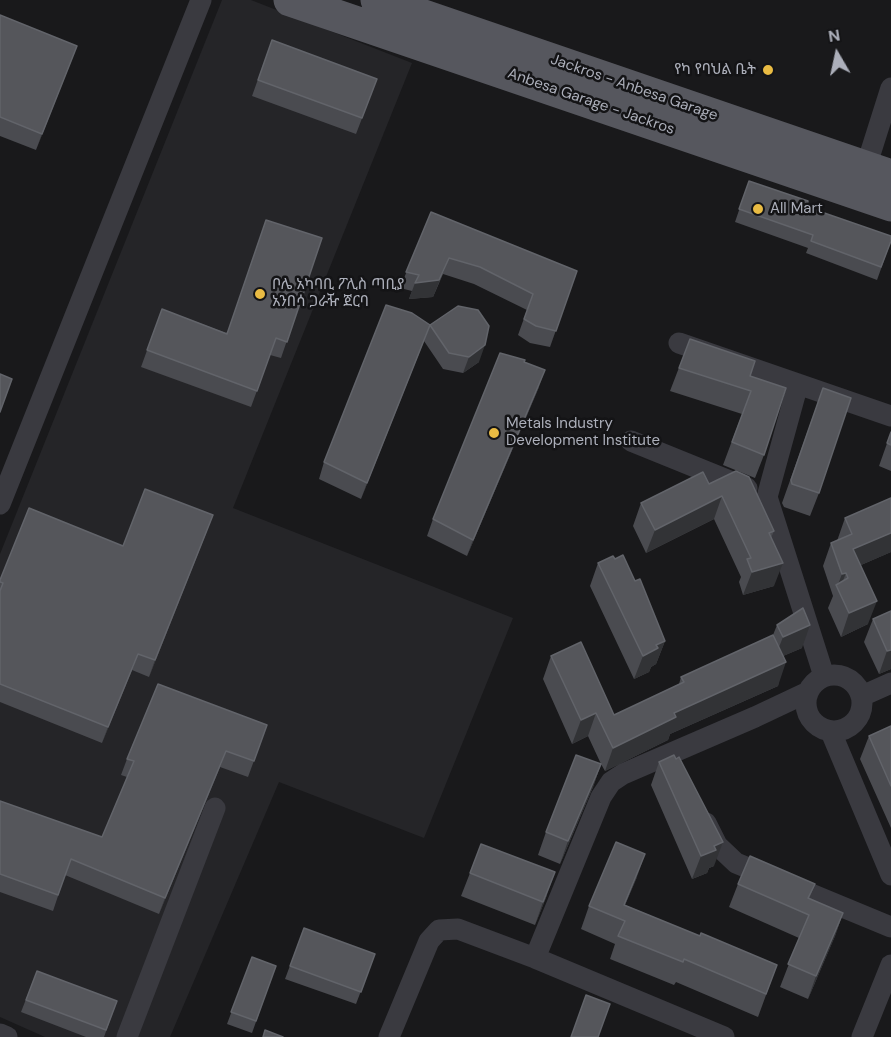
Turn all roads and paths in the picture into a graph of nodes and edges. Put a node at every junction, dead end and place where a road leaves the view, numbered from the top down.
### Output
1 (201, 0) edge
2 (290, 0) edge
3 (377, 0) edge
4 (582, 85) junction
5 (891, 88) edge
6 (878, 172) edge
7 (891, 205) edge
8 (679, 343) dead end
9 (798, 384) junction
10 (891, 416) edge
11 (631, 441) dead end
12 (767, 496) junction
13 (0, 504) edge
14 (824, 676) junction
15 (891, 683) edge
16 (808, 692) junction
17 (862, 696) junction
18 (831, 732) junction
19 (671, 752) junction
20 (681, 773) edge
21 (696, 806) edge
22 (215, 808) dead end
23 (891, 875) edge
24 (891, 927) edge
25 (535, 958) junction
26 (891, 965) edge
27 (0, 1034) edge
28 (7, 1037) edge
29 (127, 1037) edge
30 (389, 1037) edge
31 (724, 1037) edge
32 (862, 1037) edge

1 - 13 street
2 - 4 main road, Anbesa Garage - Jackros
3 - 4 main road, Jackros - Anbesa Garage
4 - 6 main road, Jackros - Anbesa Garage
4 - 7 main road, Anbesa Garage - Jackros
5 - 6 street
8 - 9 street
9 - 10 street
9 - 12 street
11 - 12 street
12 - 14 street
14 - 16 street
14 - 17 street
15 - 17 street
16 - 18 street
16 - 19 street
17 - 18 street
18 - 23 street
19 - 20 street
19 - 25 street
21 - 24 street
22 - 29 street
25 - 30 street
25 - 31 street
26 - 32 street
27 - 28 street

